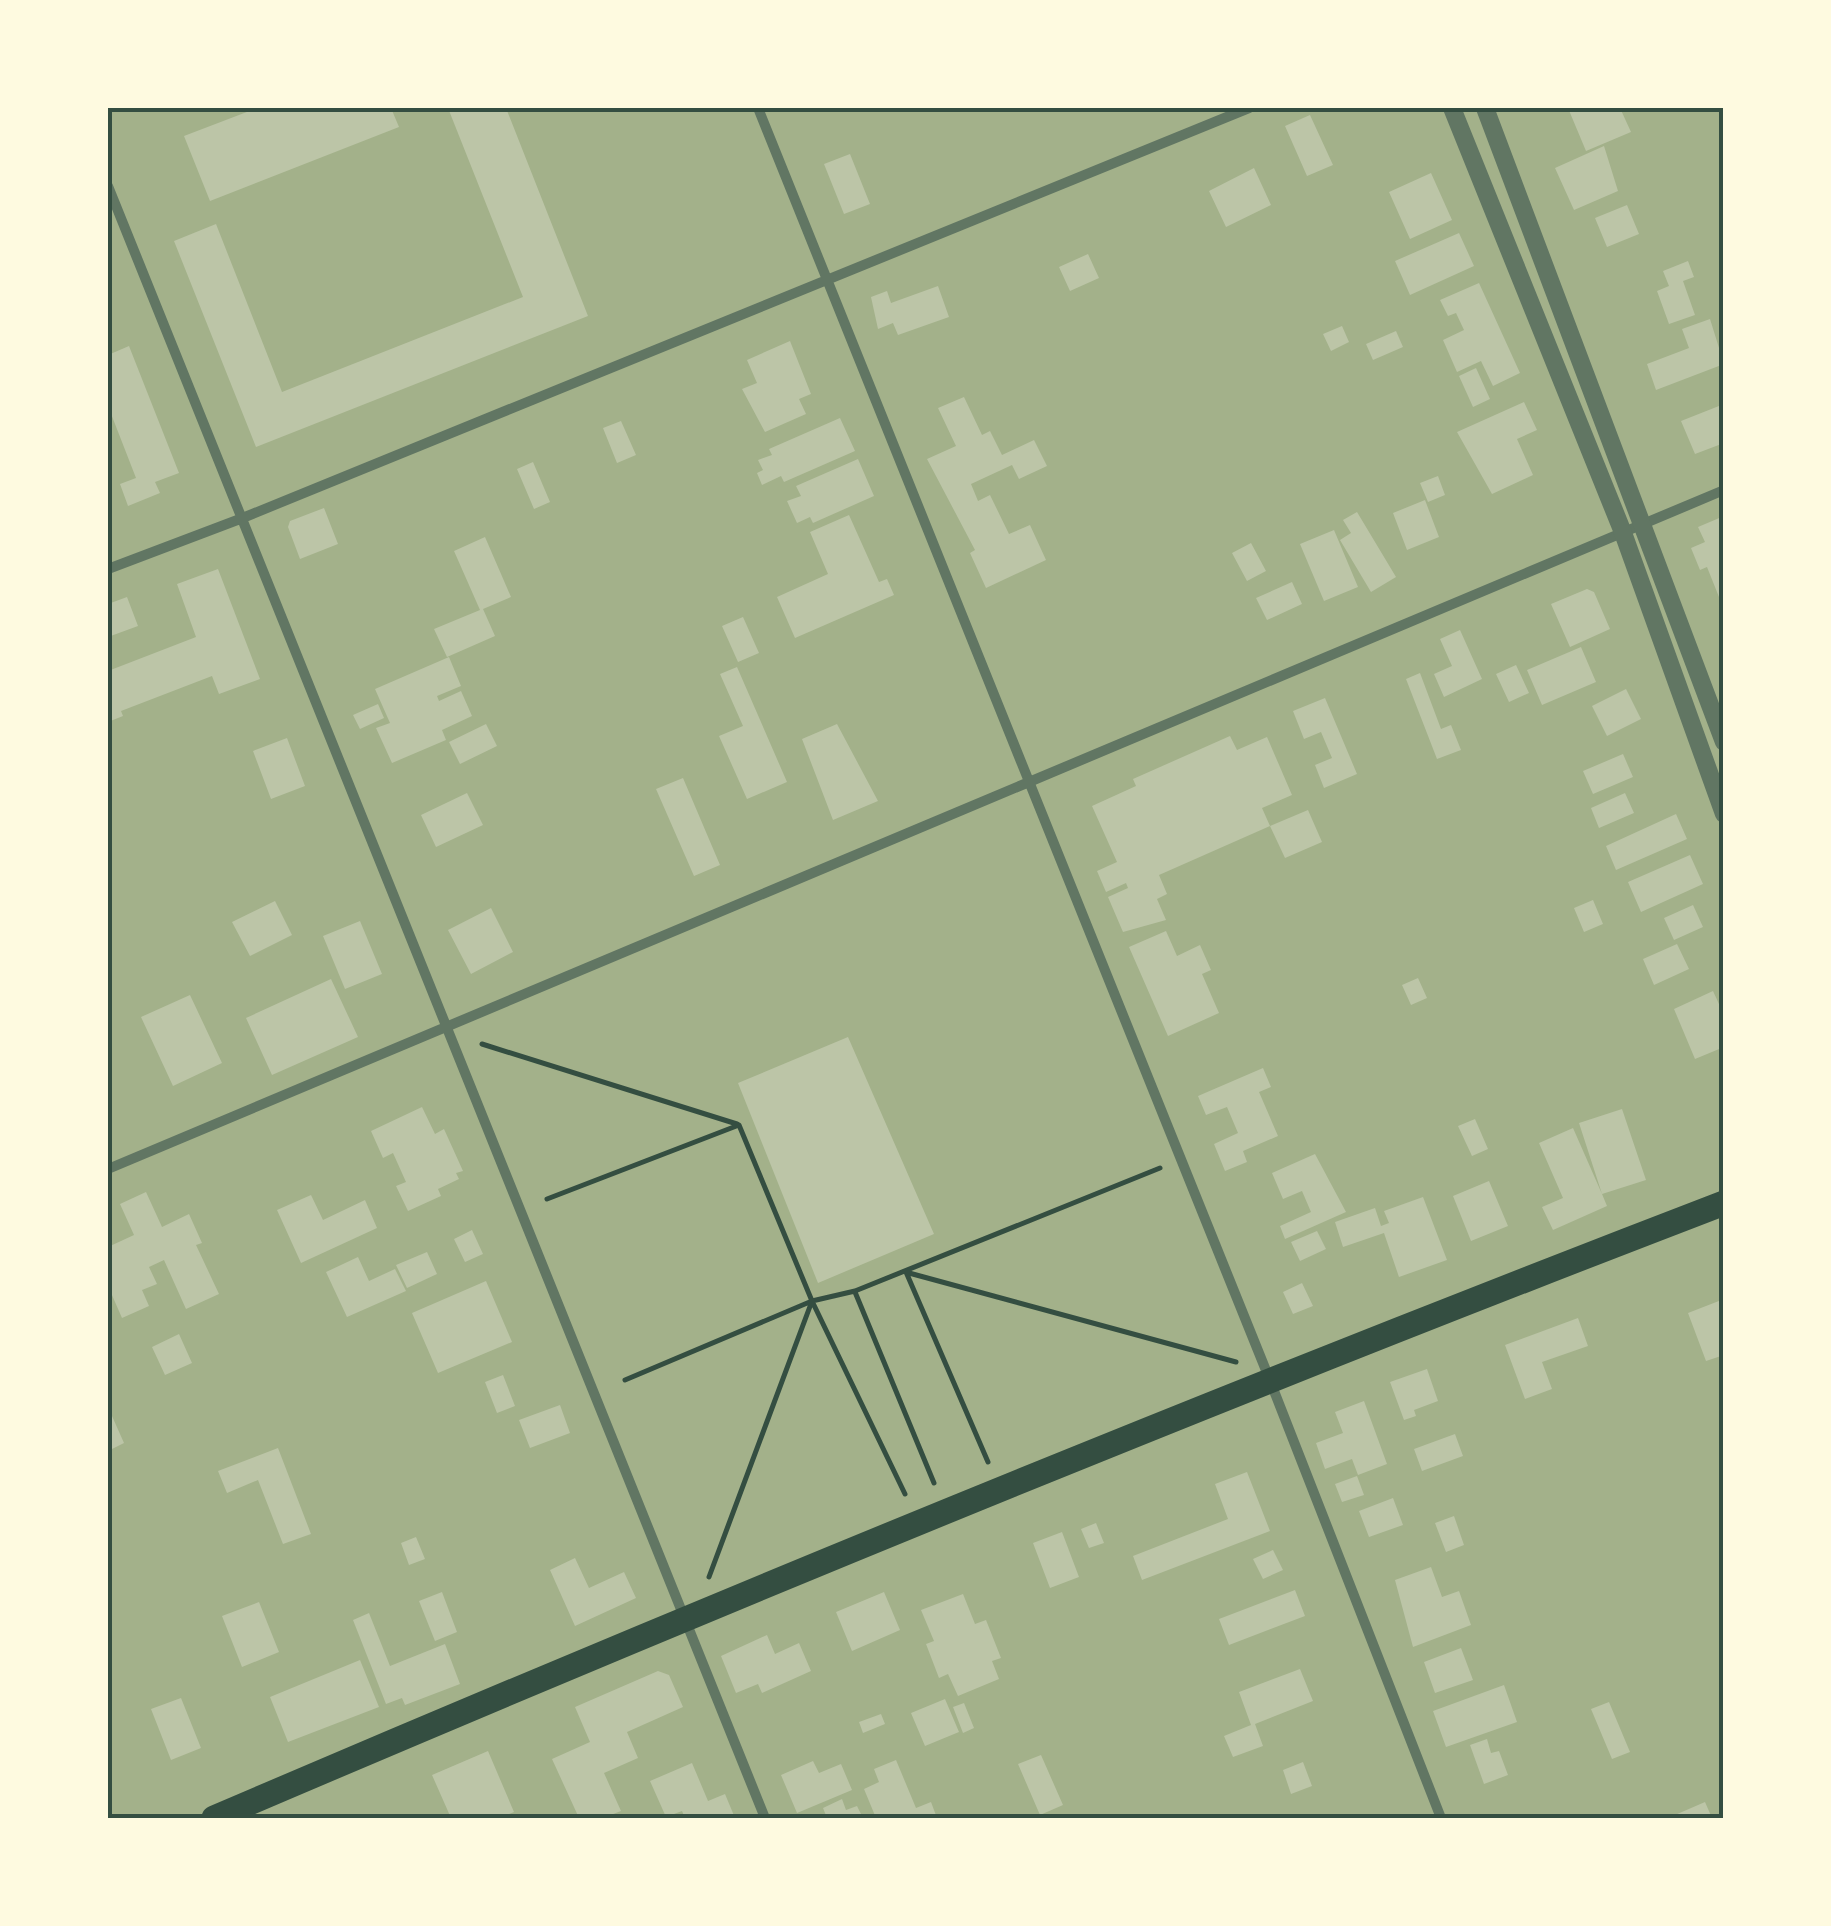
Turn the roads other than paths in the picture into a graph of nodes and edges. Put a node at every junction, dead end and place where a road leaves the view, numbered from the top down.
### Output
1 (758, 108) edge
2 (1248, 108) edge
3 (1452, 108) edge
4 (1485, 108) edge
5 (108, 186) edge
6 (826, 276) junction
7 (1724, 490) edge
8 (240, 520) junction
9 (1643, 522) junction
10 (1622, 530) junction
11 (108, 569) edge
12 (1724, 742) edge
13 (1031, 785) junction
14 (1724, 814) edge
15 (447, 1026) junction
16 (108, 1169) edge
17 (1724, 1203) edge
18 (1270, 1378) junction
19 (686, 1616) junction
20 (214, 1818) edge
21 (766, 1818) edge
22 (1440, 1818) edge

1 - 6 street
2 - 6 street
3 - 10 street
4 - 9 street
5 - 8 street
6 - 8 street
6 - 13 street
7 - 9 street
8 - 11 street
8 - 15 street
9 - 10 street
9 - 12 street
10 - 13 street
10 - 14 street
13 - 15 street
13 - 18 street
15 - 16 street
15 - 19 street
17 - 18 main road
18 - 19 main road
18 - 22 street
19 - 20 main road
19 - 21 street

